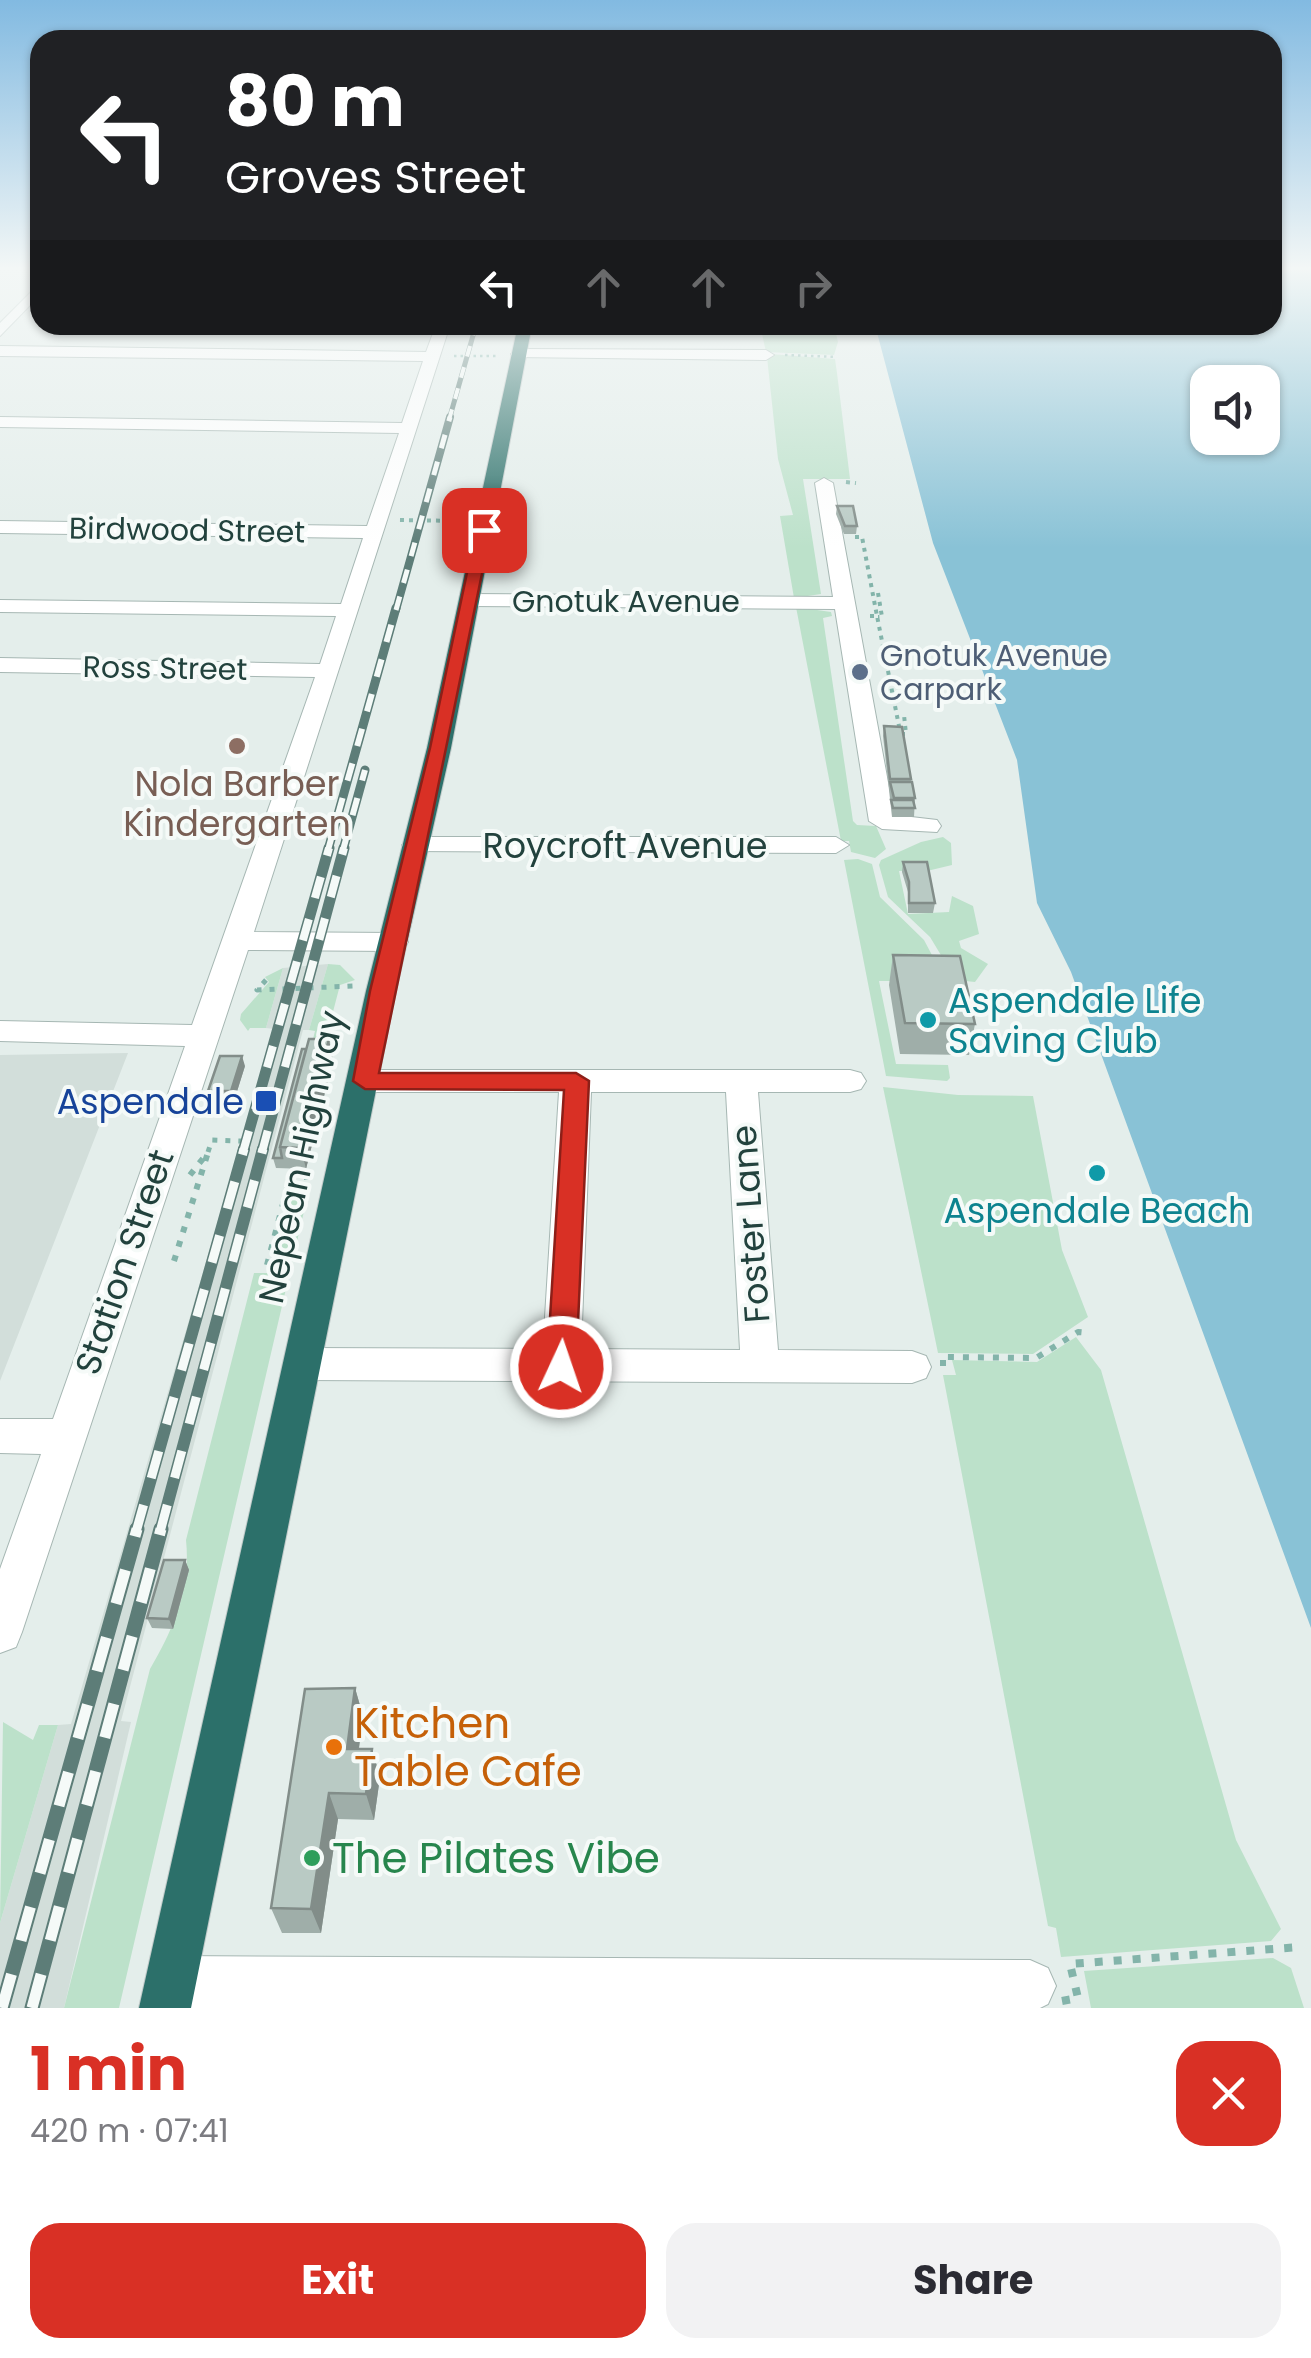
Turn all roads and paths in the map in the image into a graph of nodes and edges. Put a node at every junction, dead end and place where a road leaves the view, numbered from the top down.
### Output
1 (431, 361) edge
2 (518, 361) edge
3 (632, 361) edge
4 (701, 361) edge
5 (0, 422) edge
6 (409, 428) junction
7 (824, 483) dead end
8 (377, 525) junction
9 (0, 527) edge
10 (484, 530) junction
11 (878, 594) dead end
12 (470, 600) junction
13 (842, 603) junction
14 (0, 606) edge
15 (349, 610) junction
16 (881, 618) dead end
17 (8, 665) edge
18 (330, 670) junction
19 (0, 688) edge
20 (928, 826) dead end
21 (415, 845) junction
22 (836, 845) dead end
23 (236, 941) junction
24 (394, 942) junction
25 (266, 980) dead end
26 (356, 985) dead end
27 (0, 1031) edge
28 (201, 1036) junction
29 (365, 1081) junction
30 (576, 1081) junction
31 (850, 1081) dead end
32 (741, 1082) junction
33 (241, 1141) dead end
34 (208, 1151) junction
35 (309, 1177) dead end
36 (192, 1200) junction
37 (174, 1261) dead end
38 (268, 1265) dead end
39 (1088, 1333) dead end
40 (304, 1364) junction
41 (924, 1365) joint
42 (561, 1367) junction
43 (760, 1367) junction
44 (0, 1436) edge
45 (64, 1438) junction
46 (0, 1632) edge
47 (1300, 1947) dead end
48 (1044, 1994) joint
49 (168, 1995) edge

1 - 6 street, Station Street
2 - 10 highway, Nepean Highway
3 - 4 street
5 - 6 street
6 - 8 street, Station Street
7 - 13 street
8 - 9 street, Birdwood Street
8 - 10 path
8 - 15 street, Station Street
10 - 12 highway, Nepean Highway
11 - 16 path
12 - 13 street, Gnotuk Avenue
12 - 21 highway, Nepean Highway
13 - 20 street
14 - 15 street
15 - 18 street, Station Street
17 - 18 street, Ross Street
17 - 19 street
18 - 23 street, Station Street
21 - 22 street, Roycroft Avenue
21 - 24 highway, Nepean Highway
23 - 24 street
23 - 28 street, Station Street
24 - 29 highway, Nepean Highway
25 - 26 path
27 - 28 street
28 - 45 street, Station Street
29 - 30 street
29 - 40 highway, Nepean Highway
30 - 32 street
30 - 42 street
31 - 32 street
32 - 43 street, Foster Lane
33 - 34 path
34 - 36 path
34 - 36 path
35 - 38 path
36 - 37 path
39 - 41 path
40 - 42 street
40 - 49 highway, Nepean Highway
41 - 43 street
42 - 43 street
44 - 45 street
45 - 46 street, Station Street
47 - 48 path
48 - 49 street

